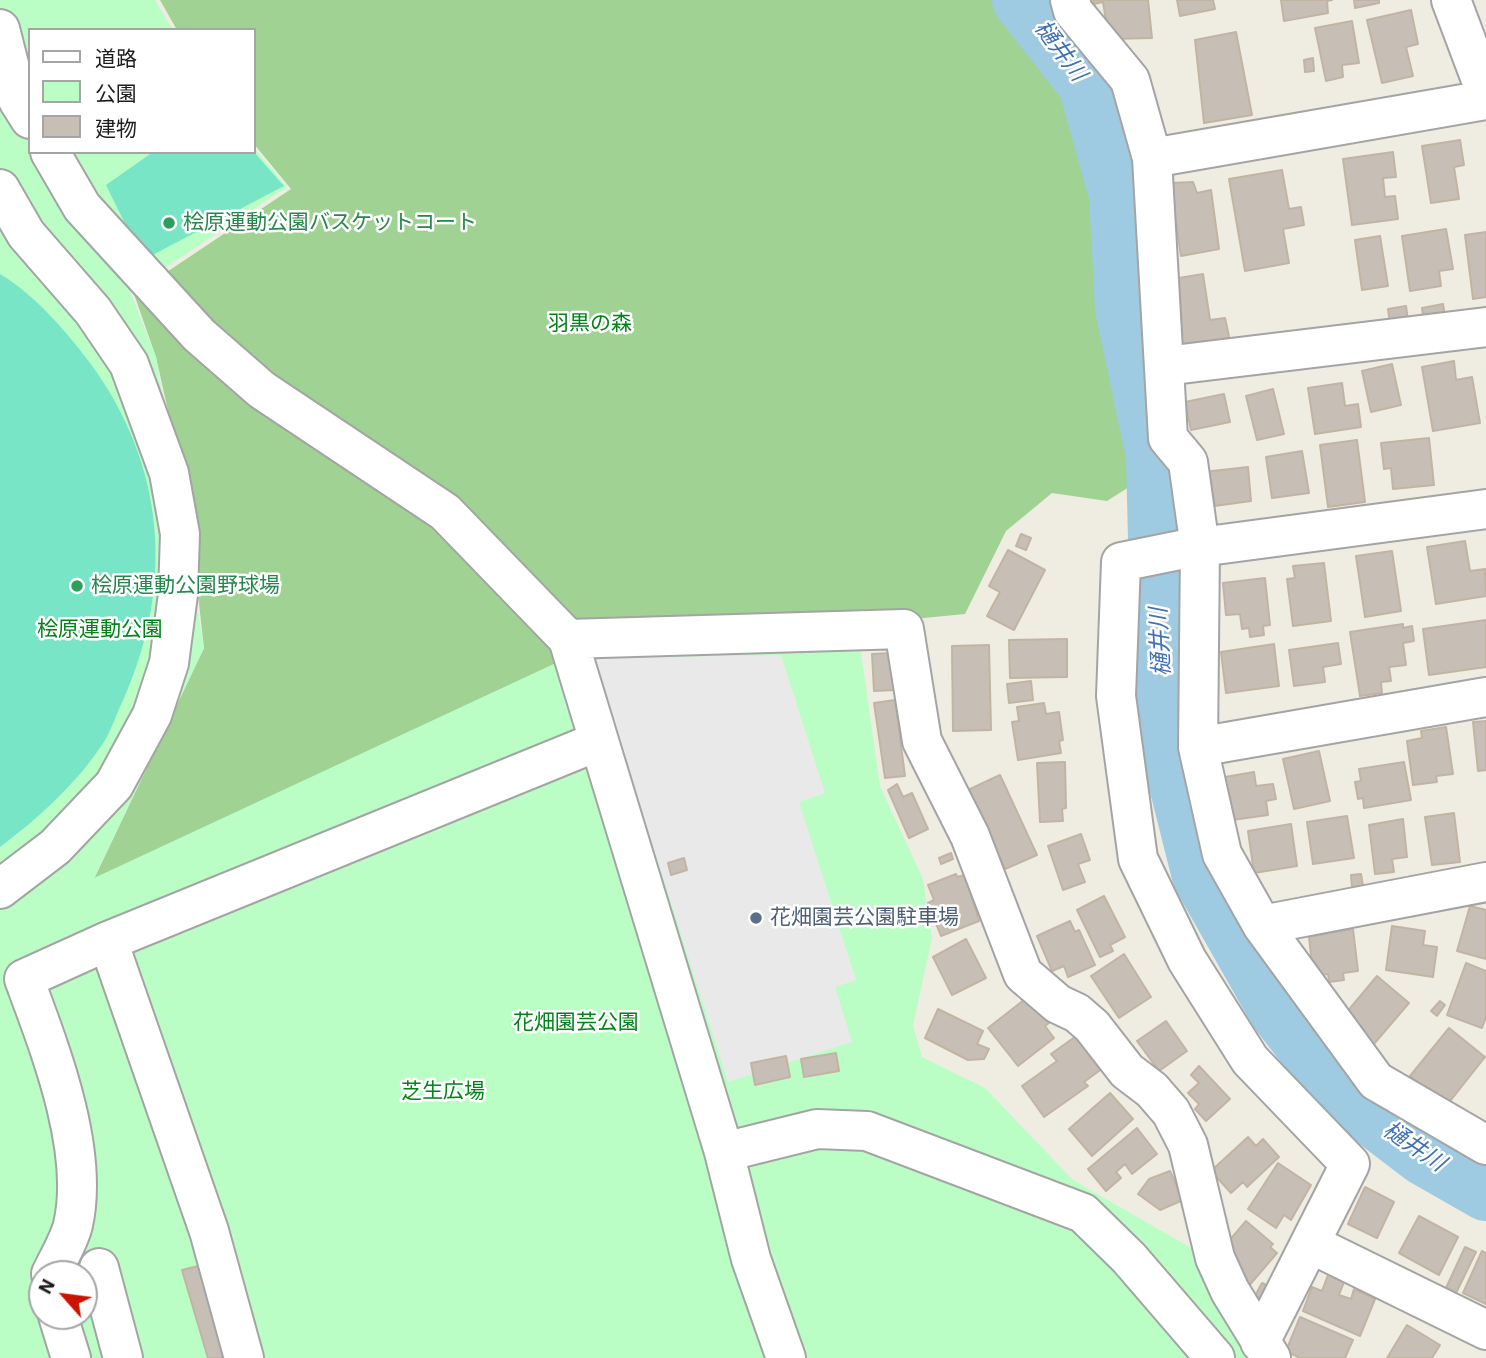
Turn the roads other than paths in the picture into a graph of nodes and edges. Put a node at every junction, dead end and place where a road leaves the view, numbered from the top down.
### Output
1 (1070, 0) edge
2 (1451, 0) edge
3 (0, 29) edge
4 (1486, 93) edge
5 (1486, 100) edge
6 (28, 116) edge
7 (51, 154) edge
8 (1152, 158) junction
9 (0, 189) edge
10 (1486, 327) edge
11 (1165, 366) junction
12 (1486, 509) edge
13 (1193, 549) junction
14 (568, 639) junction
15 (1486, 697) edge
16 (599, 741) junction
17 (1198, 747) junction
18 (1486, 882) edge
19 (0, 889) edge
20 (1262, 925) junction
21 (108, 941) junction
22 (1486, 1144) edge
23 (724, 1152) junction
24 (1311, 1244) junction
25 (57, 1260) edge
26 (99, 1268) dead end
27 (62, 1330) edge
28 (1486, 1330) edge
29 (1265, 1350) edge
30 (71, 1358) edge
31 (123, 1358) edge
32 (244, 1358) edge
33 (786, 1358) edge
34 (1215, 1358) edge

1 - 8 street
2 - 4 street
3 - 6 street
5 - 8 street
7 - 14 street
8 - 11 street
9 - 19 street
10 - 11 street
11 - 13 street
12 - 13 street
13 - 17 street
13 - 24 street
14 - 16 street
14 - 29 street
15 - 17 street
16 - 21 street
16 - 23 street
17 - 20 street
18 - 20 street
20 - 22 street
21 - 25 street
21 - 32 street
23 - 33 street
23 - 34 street
24 - 28 street
24 - 29 street
26 - 31 street
27 - 30 street

